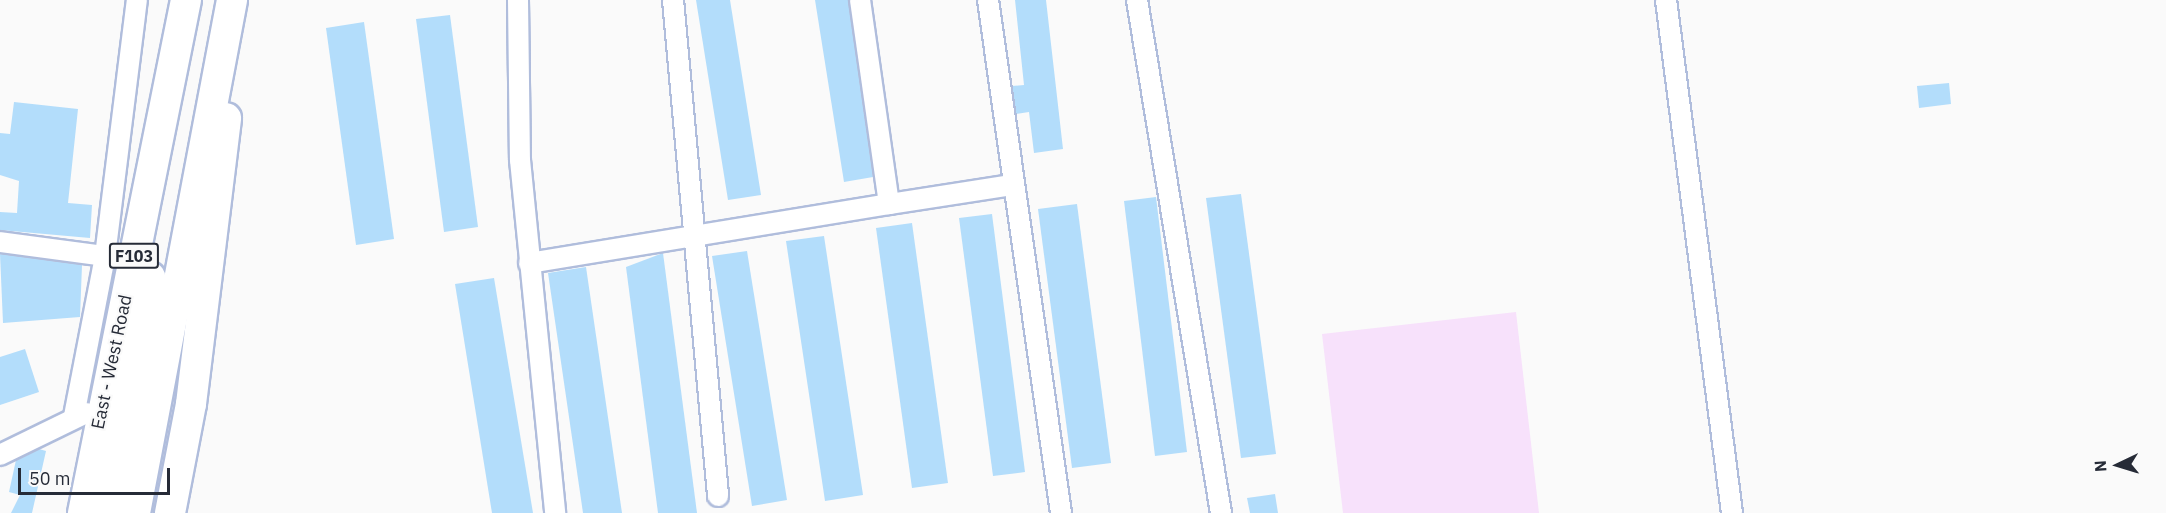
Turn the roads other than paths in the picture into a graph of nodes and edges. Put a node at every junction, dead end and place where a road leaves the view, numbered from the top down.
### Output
1 (137, 0) edge
2 (187, 0) edge
3 (233, 0) edge
4 (518, 0) edge
5 (673, 0) edge
6 (860, 0) edge
7 (988, 0) edge
8 (1137, 0) edge
9 (1666, 0) edge
10 (1012, 185) junction
11 (889, 204) junction
12 (695, 239) junction
13 (0, 242) edge
14 (105, 256) junction
15 (529, 263) junction
16 (160, 303) junction
17 (102, 408) junction
18 (74, 416) junction
19 (0, 455) edge
20 (718, 496) dead end
21 (83, 513) edge
22 (106, 513) edge
23 (135, 513) edge
24 (170, 513) edge
25 (555, 513) edge
26 (1061, 513) edge
27 (1221, 513) edge
28 (1732, 513) edge

1 - 14 street
2 - 16 main road
2 - 17 main road, East - West Road / F103
3 - 16 main road
3 - 24 main road
4 - 15 street
5 - 12 street
6 - 11 street
7 - 10 street
8 - 27 street
9 - 28 street
10 - 11 street
10 - 26 street
11 - 12 street
12 - 15 street
12 - 20 street
13 - 14 street
14 - 18 street
15 - 25 street
16 - 22 main road
16 - 23 main road
17 - 18 street
17 - 21 main road, East - West Road / F103
18 - 19 street

